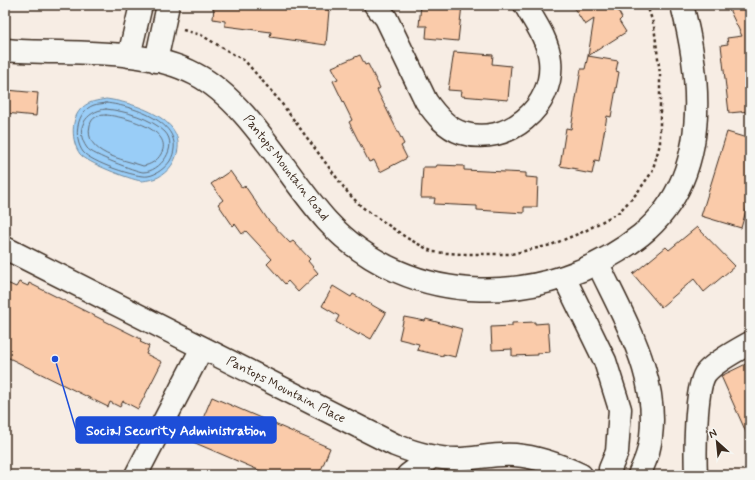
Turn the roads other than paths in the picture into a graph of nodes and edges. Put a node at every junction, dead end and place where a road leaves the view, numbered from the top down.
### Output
1 (141, 5) edge
2 (168, 5) edge
3 (375, 5) edge
4 (525, 5) edge
5 (682, 5) edge
6 (5, 50) edge
7 (129, 56) junction
8 (156, 61) junction
9 (5, 248) edge
10 (598, 264) junction
11 (564, 277) junction
12 (750, 343) edge
13 (202, 348) junction
14 (432, 457) junction
15 (136, 475) edge
16 (408, 475) edge
17 (581, 475) edge
18 (611, 475) edge
19 (639, 475) edge
20 (696, 475) edge

1 - 7 street
2 - 8 street
3 - 4 street
5 - 10 street, Pantops Mountain Road
6 - 7 street, Pantops Mountain Road
7 - 8 street, Pantops Mountain Road
8 - 11 street, Pantops Mountain Road
9 - 13 street, Pantops Mountain Place
10 - 11 street, Pantops Mountain Road
10 - 19 street
11 - 18 street
12 - 20 street
13 - 14 street, Pantops Mountain Place
13 - 15 street
14 - 16 street
14 - 17 street, Pantops Mountain Place

